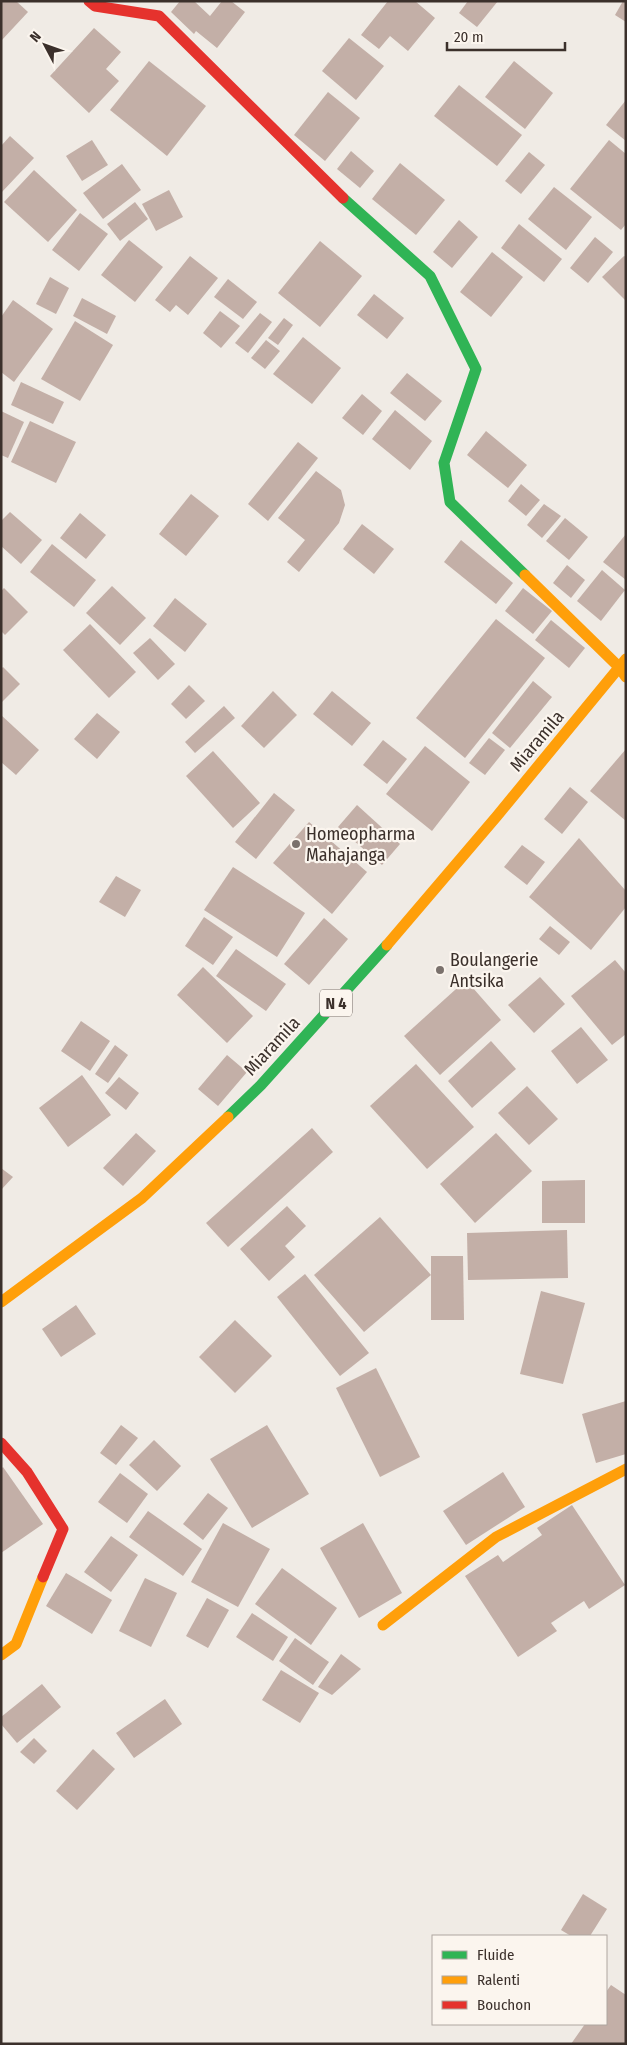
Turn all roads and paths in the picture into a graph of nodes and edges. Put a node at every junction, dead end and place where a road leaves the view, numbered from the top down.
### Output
1 (89, 1) edge
2 (622, 663) edge
3 (626, 677) edge
4 (1, 1302) edge
5 (1, 1443) edge
6 (626, 1469) edge
7 (383, 1625) dead end
8 (1, 1655) edge

1 - 2 street
2 - 3 street
2 - 4 street, Miaramila / N 4
5 - 8 street
6 - 7 street

